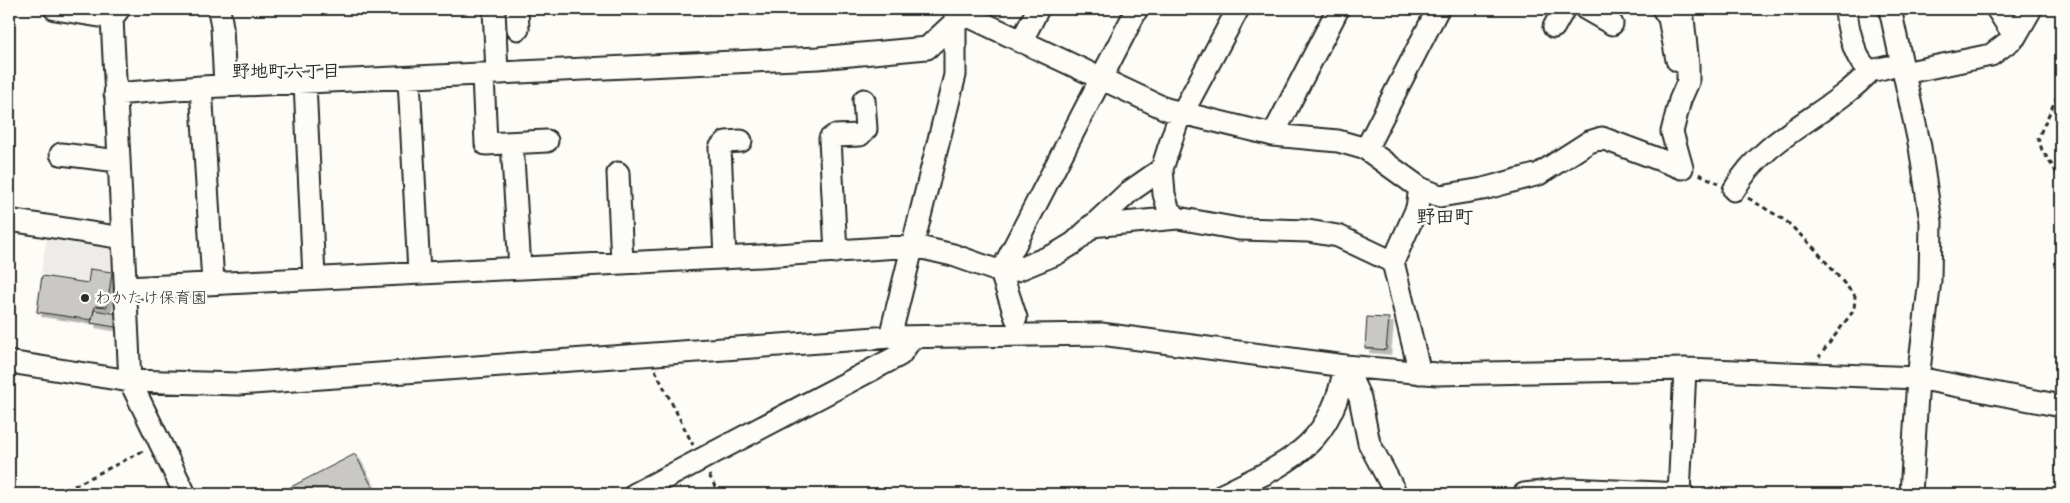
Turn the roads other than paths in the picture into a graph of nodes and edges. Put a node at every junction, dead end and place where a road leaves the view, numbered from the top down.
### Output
1 (55, 9) edge
2 (219, 9) edge
3 (494, 9) edge
4 (1038, 9) edge
5 (1137, 9) edge
6 (1238, 9) edge
7 (1338, 9) edge
8 (1438, 9) edge
9 (1586, 9) edge
10 (1663, 9) edge
11 (1682, 9) edge
12 (1846, 9) edge
13 (1890, 9) edge
14 (1997, 9) edge
15 (2030, 9) edge
16 (108, 12) edge
17 (955, 15) edge
18 (1612, 24) dead end
19 (2015, 37) junction
20 (1021, 42) junction
21 (1688, 65) junction
22 (1888, 70) junction
23 (490, 74) junction
24 (409, 78) junction
25 (1101, 79) junction
26 (305, 83) junction
27 (224, 86) junction
28 (201, 87) junction
29 (115, 94) junction
30 (864, 100) dead end
31 (1183, 114) junction
32 (1273, 135) junction
33 (547, 141) dead end
34 (741, 141) dead end
35 (512, 143) junction
36 (1366, 149) junction
37 (61, 154) dead end
38 (118, 161) junction
39 (1162, 168) junction
40 (618, 174) dead end
41 (1420, 188) junction
42 (1734, 190) road end
43 (1178, 218) junction
44 (9, 220) edge
45 (1091, 226) junction
46 (123, 238) junction
47 (914, 246) junction
48 (836, 252) junction
49 (725, 258) junction
50 (1393, 262) junction
51 (622, 263) junction
52 (520, 268) junction
53 (1001, 272) junction
54 (419, 273) junction
55 (314, 278) junction
56 (213, 283) junction
57 (126, 288) junction
58 (1016, 318) dead end
59 (890, 338) junction
60 (912, 338) junction
61 (9, 362) edge
62 (1345, 366) junction
63 (1686, 369) junction
64 (1420, 373) junction
65 (1918, 378) junction
66 (130, 381) junction
67 (2061, 406) edge
68 (185, 494) edge
69 (635, 494) edge
70 (1224, 494) edge
71 (1396, 494) edge
72 (1524, 494) edge
73 (1680, 494) edge
74 (1911, 494) edge

1 - 16 street
2 - 27 street
3 - 23 street
4 - 20 street
5 - 25 street
6 - 31 street
7 - 32 street
8 - 36 street
9 - 18 street
10 - 21 street
11 - 21 street
12 - 22 street
13 - 22 street
14 - 19 street
15 - 19 street
16 - 29 street
17 - 20 street
17 - 23 street
17 - 47 street
19 - 22 street
20 - 25 street
21 - 41 street
22 - 42 street
22 - 65 street
23 - 24 street
23 - 35 street
24 - 26 street
24 - 54 street
25 - 31 street
25 - 53 street
26 - 27 street
26 - 55 street
27 - 28 street
28 - 29 street
28 - 56 street
29 - 38 street
30 - 48 street
31 - 32 street
31 - 39 street
32 - 36 street
33 - 35 street
34 - 49 street
35 - 52 street
36 - 41 street
37 - 38 street
38 - 46 street
39 - 43 street
39 - 45 street
40 - 51 street
41 - 50 street
43 - 45 street
43 - 50 street
44 - 46 street
45 - 53 street
46 - 57 street
47 - 48 street
47 - 53 street
47 - 59 street
48 - 49 street
49 - 51 street
50 - 64 street
51 - 52 street
52 - 54 street
53 - 58 street
54 - 55 street
55 - 56 street
56 - 57 street
57 - 66 street
59 - 60 street
59 - 66 street
60 - 62 street
60 - 69 street
61 - 66 street
62 - 64 street
62 - 70 street
62 - 71 street
63 - 64 street
63 - 65 street
63 - 73 street
65 - 67 street
65 - 74 street
66 - 68 street
72 - 73 street

